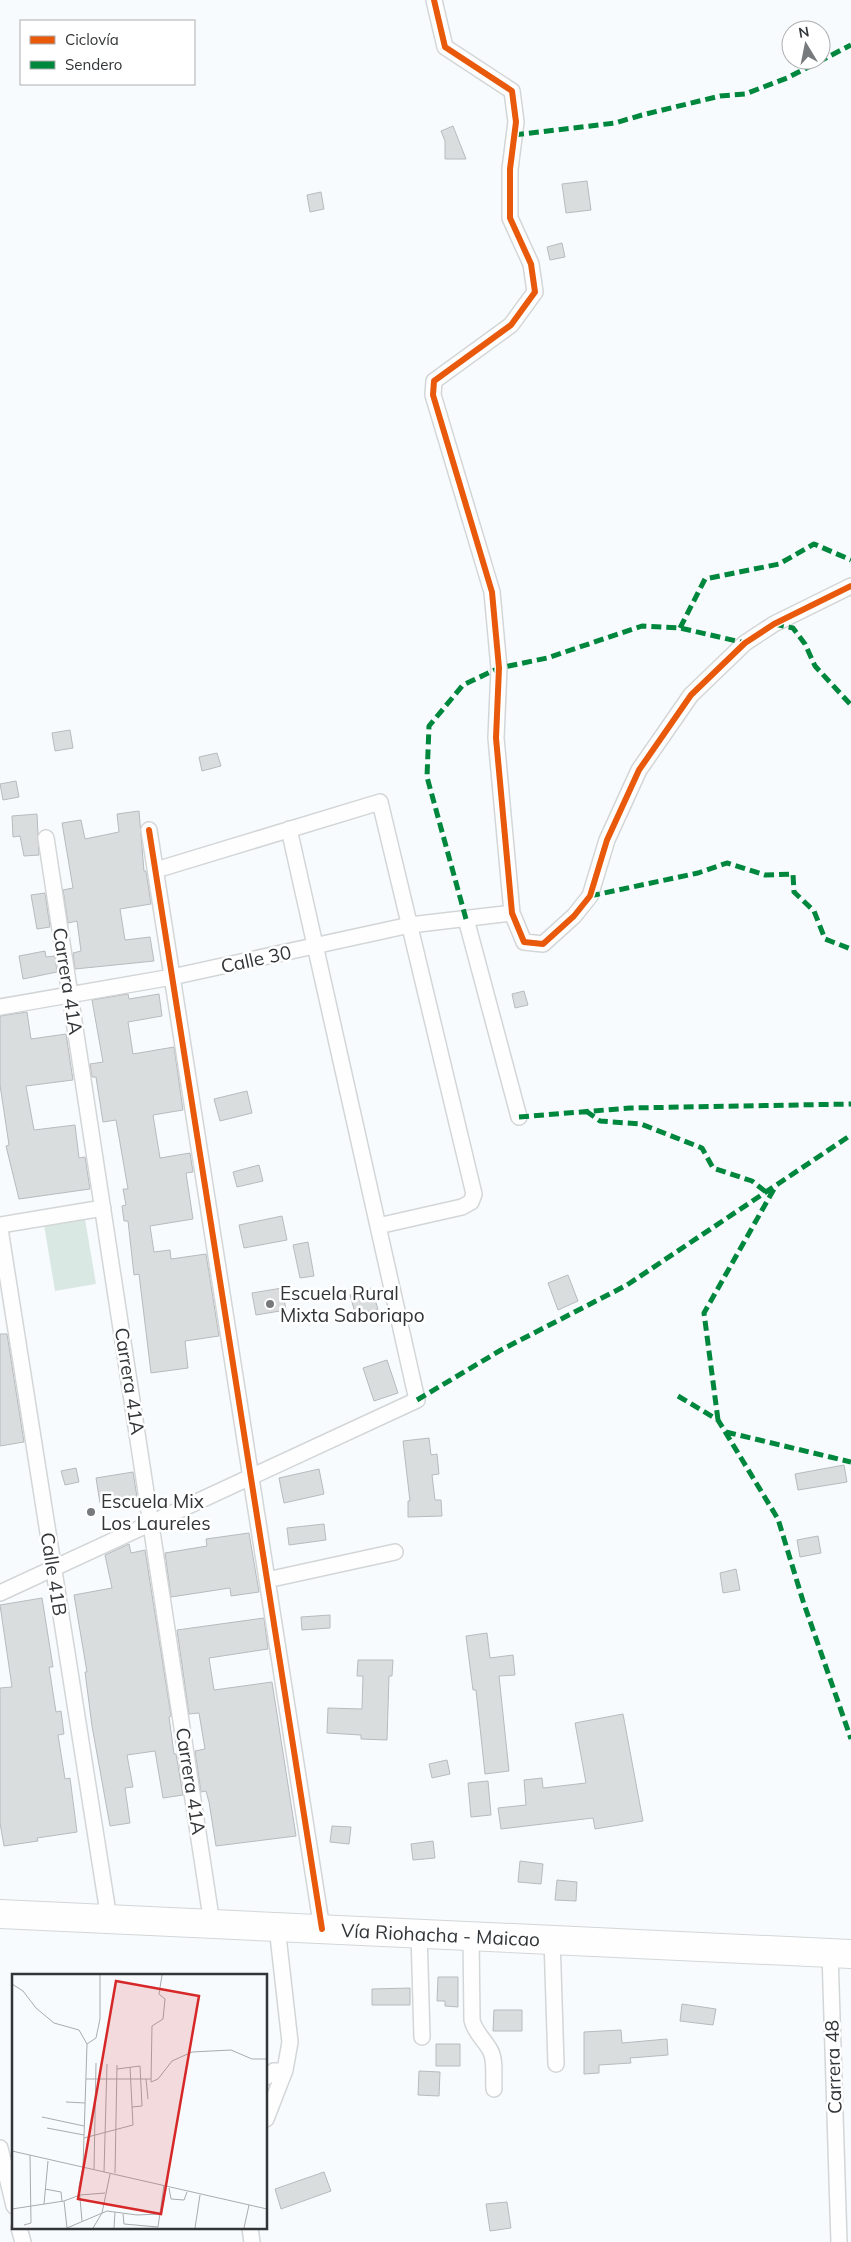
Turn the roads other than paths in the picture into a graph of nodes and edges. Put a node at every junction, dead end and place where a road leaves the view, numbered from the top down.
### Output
1 (434, 0) edge
2 (851, 586) edge
3 (149, 830) dead end
4 (289, 830) junction
5 (46, 838) dead end
6 (156, 870) junction
7 (512, 913) junction
8 (466, 919) junction
9 (410, 925) junction
10 (315, 946) junction
11 (172, 977) junction
12 (70, 995) junction
13 (0, 1007) edge
14 (519, 1117) dead end
15 (103, 1208) junction
16 (378, 1226) junction
17 (0, 1227) edge
18 (252, 1477) junction
19 (152, 1523) junction
20 (395, 1552) dead end
21 (53, 1568) junction
22 (267, 1580) junction
23 (0, 1593) edge
24 (0, 1914) edge
25 (109, 1919) junction
26 (212, 1924) junction
27 (277, 1927) junction
28 (322, 1929) junction
29 (419, 1933) junction
30 (471, 1936) junction
31 (552, 1940) junction
32 (840, 1953) edge
33 (422, 2037) dead end
34 (556, 2064) dead end
35 (285, 2070) junction
36 (268, 2076) edge
37 (494, 2089) dead end
38 (268, 2114) edge
39 (0, 2148) edge
40 (10, 2198) edge
41 (839, 2242) edge

1 - 7 street
2 - 7 street
3 - 6 street
4 - 6 street
4 - 9 street
4 - 10 street
5 - 12 street, Carrera 41A
6 - 11 street
7 - 8 street, Calle 30
8 - 9 street, Calle 30
8 - 14 street
9 - 10 street, Calle 30
9 - 16 street
10 - 11 street, Calle 30
10 - 16 street
11 - 12 street, Calle 30
11 - 18 street
12 - 13 street, Calle 30
12 - 15 street, Carrera 41A
15 - 17 street
15 - 19 street, Carrera 41A
16 - 18 street
17 - 21 street, Calle 41B
18 - 19 street
18 - 22 street
19 - 21 street
19 - 26 street, Carrera 41A
20 - 22 street
21 - 23 street
21 - 25 street, Calle 41B
22 - 28 street
24 - 25 highway, Vía Riohacha - Maicao
25 - 26 highway, Vía Riohacha - Maicao
26 - 27 highway, Vía Riohacha - Maicao
27 - 28 highway, Vía Riohacha - Maicao
27 - 35 street
28 - 29 highway, Vía Riohacha - Maicao
29 - 30 highway, Vía Riohacha - Maicao
29 - 33 street
30 - 31 highway, Vía Riohacha - Maicao
30 - 37 street
31 - 32 highway, Vía Riohacha - Maicao
31 - 34 street
32 - 41 street, Carrera 48
35 - 36 street
35 - 38 street
39 - 40 street

